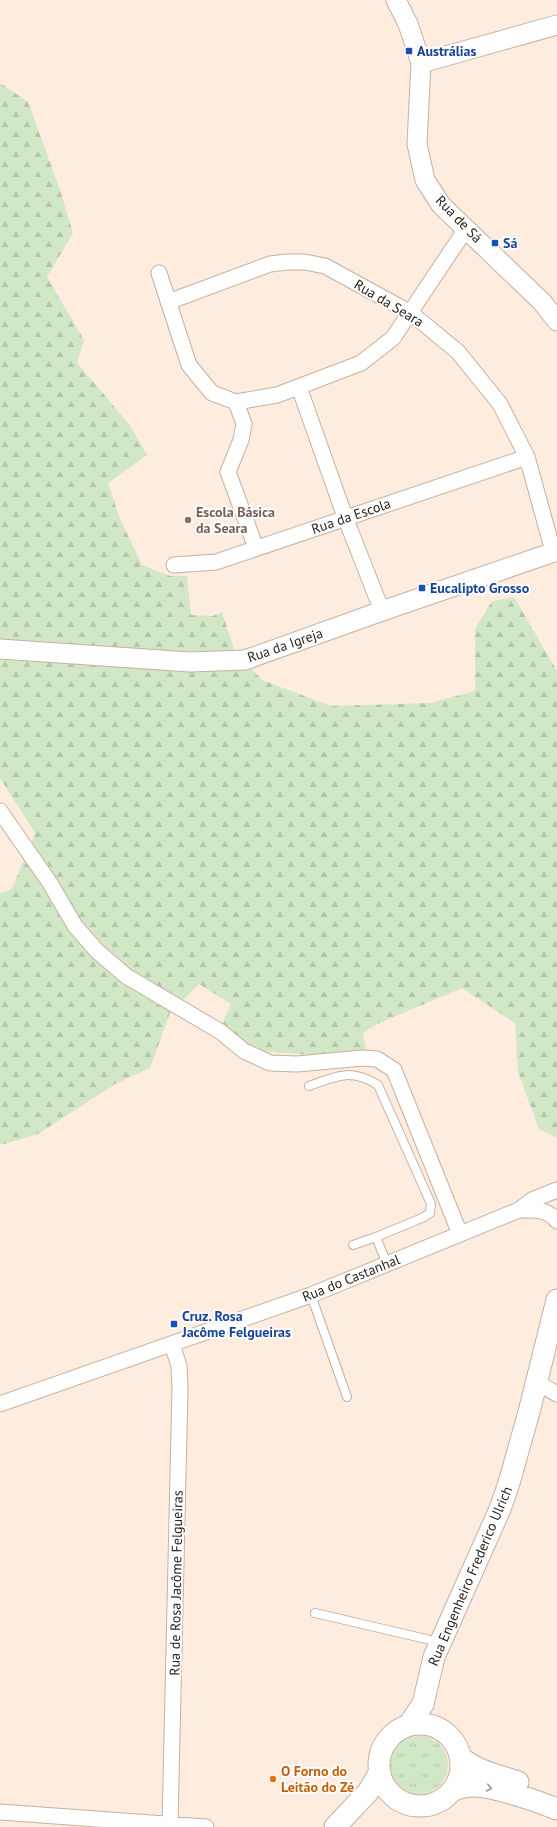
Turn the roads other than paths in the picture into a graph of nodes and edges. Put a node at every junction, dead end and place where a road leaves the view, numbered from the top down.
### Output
1 (396, 0) edge
2 (557, 25) edge
3 (421, 63) junction
4 (466, 229) junction
5 (159, 273) dead end
6 (168, 302) junction
7 (411, 313) junction
8 (557, 321) edge
9 (299, 387) junction
10 (236, 402) junction
11 (527, 457) junction
12 (345, 517) junction
13 (256, 548) junction
14 (555, 551) edge
15 (174, 566) dead end
16 (382, 611) junction
17 (0, 649) edge
18 (0, 811) edge
19 (309, 1086) dead end
20 (557, 1190) edge
21 (519, 1210) junction
22 (555, 1217) edge
23 (460, 1234) junction
24 (376, 1237) junction
25 (353, 1245) dead end
26 (387, 1264) junction
27 (311, 1294) junction
28 (557, 1300) edge
29 (172, 1344) junction
30 (536, 1382) junction
31 (557, 1394) edge
32 (347, 1397) dead end
33 (0, 1404) edge
34 (316, 1612) dead end
35 (440, 1642) junction
36 (426, 1690) junction
37 (408, 1726) junction
38 (436, 1728) junction
39 (460, 1757) junction
40 (380, 1772) junction
41 (452, 1791) junction
42 (557, 1794) edge
43 (408, 1804) junction
44 (557, 1809) edge
45 (0, 1812) edge
46 (341, 1820) edge
47 (170, 1824) junction
48 (206, 1827) edge

1 - 3 street, Rua de Sá
2 - 3 street
3 - 4 street, Rua de Sá
4 - 7 street
4 - 8 street, Rua de Sá
5 - 6 street
6 - 7 street, Rua da Seara
6 - 10 street
7 - 9 street
7 - 11 street, Rua da Seara
9 - 10 street
9 - 12 street
10 - 13 street
11 - 12 street, Rua da Escola
11 - 14 street, Rua da Seara
12 - 13 street, Rua da Escola
12 - 16 street
13 - 15 street, Rua da Escola
14 - 16 street, Rua da Igreja
16 - 17 street, Rua da Igreja
18 - 23 street
19 - 24 lane
20 - 21 street, Rua do Castanhal
21 - 22 street, Rua do Castanhal
21 - 23 street, Rua do Castanhal
23 - 26 street, Rua do Castanhal
24 - 25 lane
24 - 26 lane
26 - 27 street, Rua do Castanhal
27 - 29 street, Rua do Castanhal
27 - 32 lane
28 - 30 main road, Rua Engenheiro Frederico Ulrich
29 - 33 street, Rua do Castanhal
29 - 47 street, Rua de Rosa Jacôme Felgueiras
30 - 31 street
30 - 35 main road, Rua Engenheiro Frederico Ulrich
34 - 35 lane
35 - 36 main road, Rua Engenheiro Frederico Ulrich
36 - 37 main road, Rua Engenheiro Frederico Ulrich
36 - 38 main road, Rua Engenheiro Frederico Ulrich
37 - 38 main road
37 - 40 main road
38 - 39 main road
39 - 41 main road
39 - 42 main road
40 - 43 main road
40 - 46 main road
41 - 43 main road
41 -> 44 main road
43 - 46 main road
45 - 47 street
47 - 48 street

